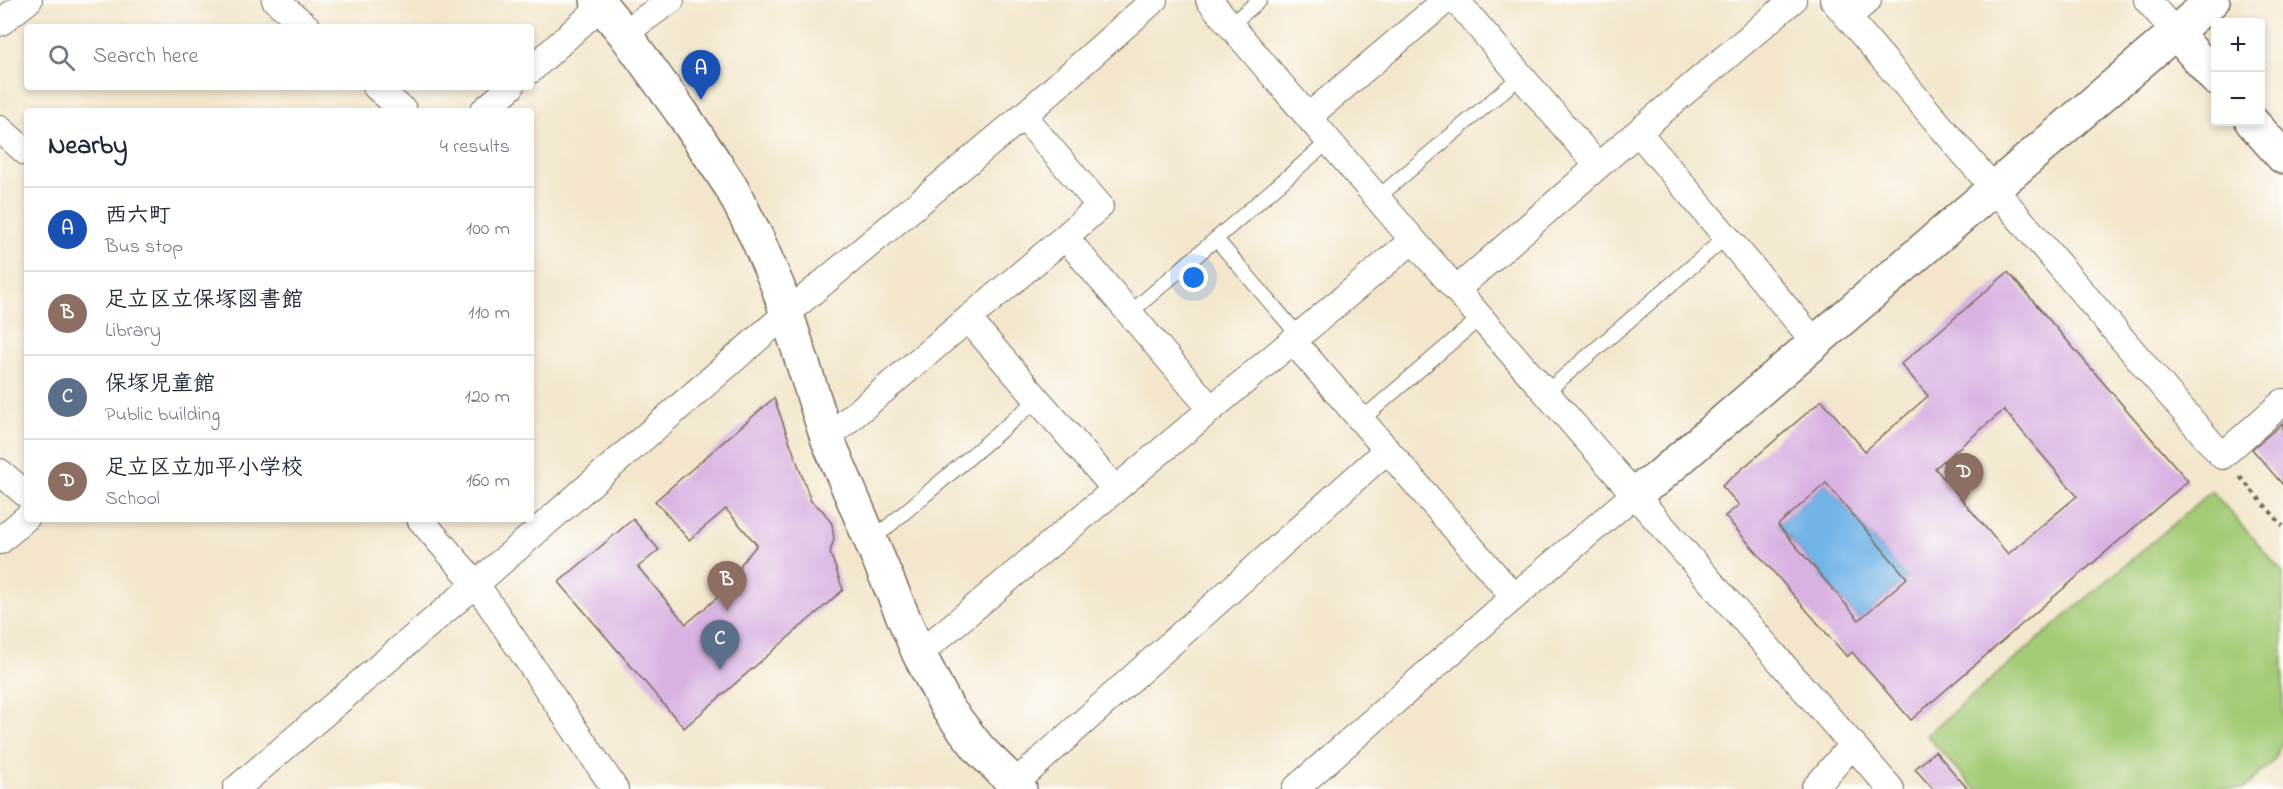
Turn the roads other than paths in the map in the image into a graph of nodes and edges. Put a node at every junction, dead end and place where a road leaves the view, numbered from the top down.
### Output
1 (29, 0) edge
2 (275, 0) edge
3 (671, 0) edge
4 (1154, 0) edge
5 (1209, 0) edge
6 (1260, 0) edge
7 (1446, 0) edge
8 (1456, 0) edge
9 (1793, 0) edge
10 (1868, 0) edge
11 (2147, 0) edge
12 (2213, 0) edge
13 (599, 2) edge
14 (1840, 9) edge
15 (0, 23) edge
16 (303, 24) edge
17 (1230, 25) junction
18 (2175, 32) junction
19 (624, 33) junction
20 (534, 67) edge
21 (2211, 73) edge
22 (1521, 76) junction
23 (380, 90) edge
24 (508, 90) edge
25 (400, 108) edge
26 (486, 108) edge
27 (1023, 116) junction
28 (1308, 117) junction
29 (2256, 126) edge
30 (0, 129) edge
31 (1638, 132) junction
32 (1328, 142) junction
33 (24, 150) edge
34 (2283, 157) edge
35 (1598, 166) junction
36 (1994, 187) junction
37 (1377, 198) junction
38 (1065, 237) junction
39 (1726, 237) junction
40 (1216, 239) junction
41 (1413, 240) junction
42 (1457, 289) junction
43 (787, 313) junction
44 (1130, 313) junction
45 (1481, 317) junction
46 (969, 320) junction
47 (1296, 338) junction
48 (1815, 342) junction
49 (1545, 393) junction
50 (1037, 400) junction
51 (2283, 402) edge
52 (1211, 409) junction
53 (1361, 420) junction
54 (827, 438) junction
55 (1387, 450) junction
56 (0, 472) edge
57 (1115, 489) junction
58 (1638, 491) junction
59 (24, 492) edge
60 (24, 520) edge
61 (423, 522) edge
62 (0, 541) edge
63 (870, 541) junction
64 (476, 585) junction
65 (1514, 597) junction
66 (919, 654) junction
67 (1853, 744) junction
68 (1017, 786) edge
69 (236, 789) edge
70 (615, 789) edge
71 (1295, 789) edge
72 (1814, 789) edge
73 (1891, 789) edge

1 - 15 street
2 - 16 street
3 - 19 street
4 - 27 street
5 - 17 street
6 - 17 lane
7 - 28 street
8 - 22 street
9 - 31 street
10 - 14 street
11 - 18 street
12 - 18 street
13 - 19 street
13 - 20 street
14 - 36 street
17 - 28 street
18 - 21 street
18 - 36 street
19 - 43 street
22 - 35 street
22 - 37 lane
23 - 25 street
24 - 26 street
27 - 38 street
27 - 43 street
28 - 32 street
29 - 34 street
30 - 33 street
31 - 35 street
31 - 39 street
32 - 37 street
32 - 40 lane
35 - 42 street
36 - 48 street
36 - 51 street
37 - 41 street
38 - 44 street
38 - 46 street
39 - 48 street
39 - 49 lane
40 - 44 lane
40 - 47 lane
41 - 42 street
41 - 47 street
42 - 45 street
43 - 54 street
43 - 64 street
44 - 52 street
45 - 49 street
45 - 53 lane
46 - 50 street
46 - 54 street
47 - 52 street
47 - 53 street
48 - 58 street
49 - 58 street
50 - 57 street
50 - 63 lane
52 - 57 street
53 - 55 street
54 - 63 street
55 - 65 street
55 - 68 street
56 - 59 street
57 - 66 street
58 - 65 street
58 - 67 street
60 - 62 street
61 - 64 street
63 - 66 street
64 - 69 street
64 - 70 street
65 - 71 street
66 - 68 street
67 - 72 street
67 - 73 street

